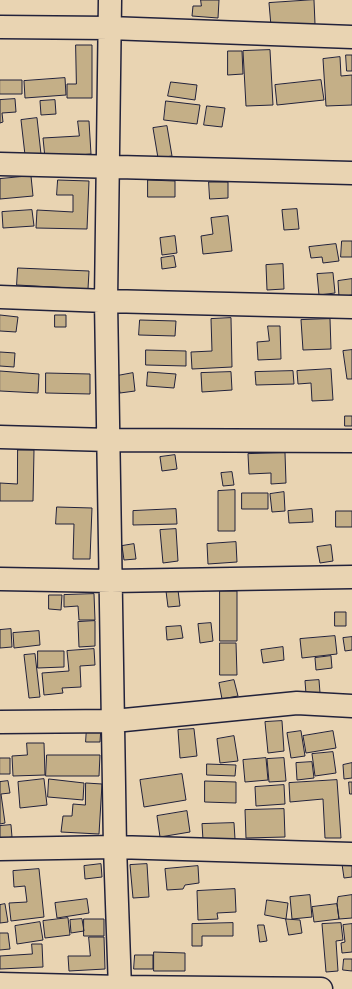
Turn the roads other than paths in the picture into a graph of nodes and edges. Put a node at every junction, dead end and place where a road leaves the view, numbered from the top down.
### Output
1 (110, 0) edge
2 (0, 27) edge
3 (109, 28) junction
4 (352, 36) edge
5 (0, 164) edge
6 (109, 167) junction
7 (352, 173) edge
8 (0, 297) edge
9 (106, 301) junction
10 (352, 307) edge
11 (0, 438) edge
12 (109, 440) junction
13 (352, 441) edge
14 (352, 577) edge
15 (0, 579) edge
16 (111, 580) junction
17 (352, 706) edge
18 (114, 721) junction
19 (0, 722) edge
20 (115, 847) junction
21 (0, 849) edge
22 (352, 854) edge
23 (0, 984) edge
24 (120, 988) edge
25 (321, 989) edge

1 - 3 street
2 - 3 street
3 - 4 street
3 - 6 street
5 - 6 street
6 - 7 street
6 - 9 street
8 - 9 street
9 - 10 street
9 - 12 street
11 - 12 street
12 - 13 street
12 - 16 street
14 - 16 street
15 - 16 street
16 - 18 street
17 - 18 street
18 - 19 street
18 - 20 street
20 - 21 street
20 - 22 street
20 - 24 street
23 - 24 street
24 - 25 street

